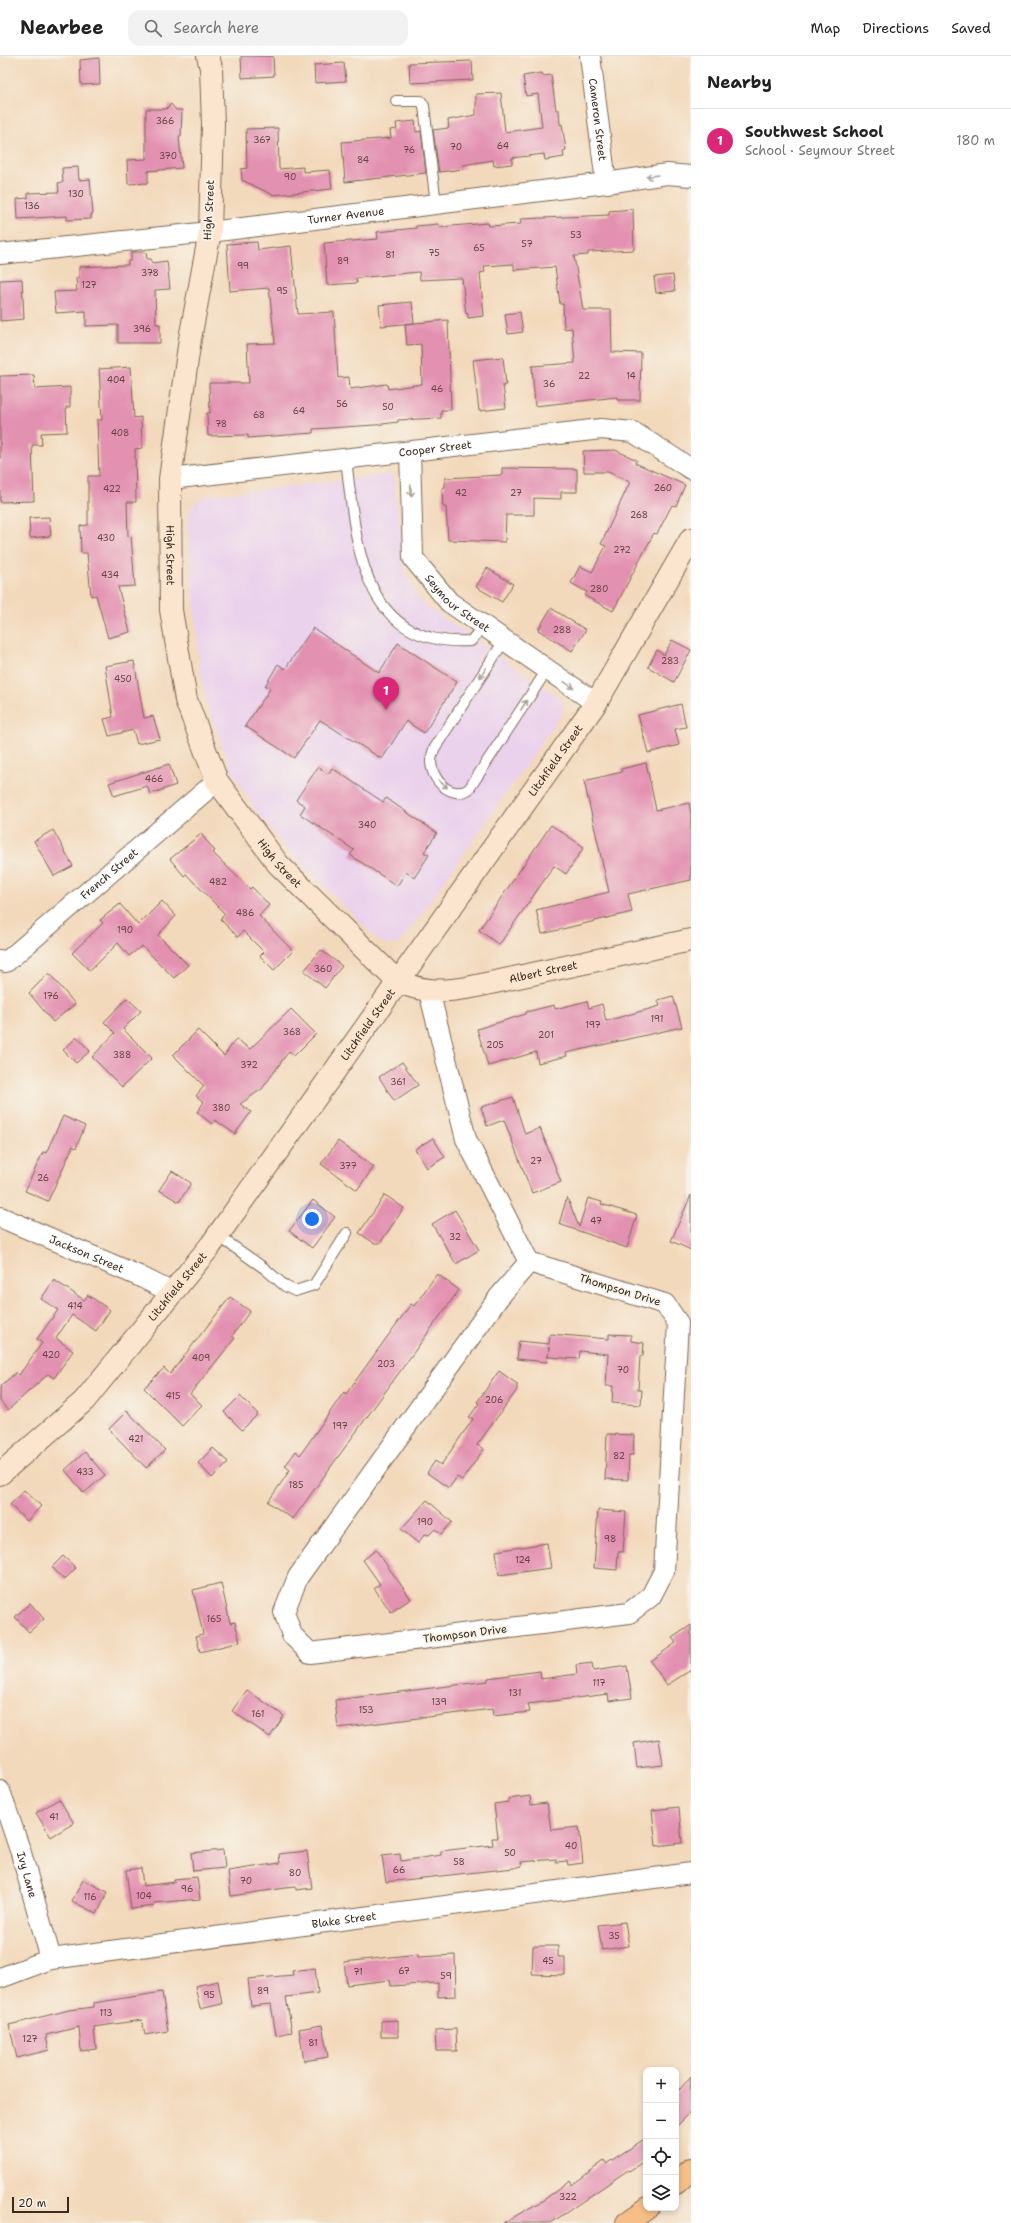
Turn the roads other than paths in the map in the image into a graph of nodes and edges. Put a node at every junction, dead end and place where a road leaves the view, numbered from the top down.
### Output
1 (208, 56) edge
2 (590, 56) edge
3 (396, 101) dead end
4 (691, 176) edge
5 (606, 183) junction
6 (436, 204) junction
7 (210, 232) junction
8 (0, 254) edge
9 (410, 452) junction
10 (346, 459) junction
11 (691, 469) edge
12 (170, 479) junction
13 (691, 539) edge
14 (483, 626) junction
15 (504, 641) junction
16 (547, 670) junction
17 (596, 703) junction
18 (217, 782) junction
19 (691, 940) edge
20 (0, 960) edge
21 (397, 981) junction
22 (429, 991) junction
23 (0, 1217) edge
24 (347, 1233) dead end
25 (217, 1235) junction
26 (529, 1262) junction
27 (173, 1293) junction
28 (0, 1474) edge
29 (0, 1792) edge
30 (691, 1873) edge
31 (51, 1959) junction
32 (0, 1978) edge
33 (691, 2169) edge
34 (679, 2180) edge
35 (644, 2211) edge
36 (627, 2223) edge

1 - 7 street, High Street
2 - 5 street, Cameron Street
3 - 6 lane
4 -> 5 street, Turner Avenue
5 - 6 street, Turner Avenue
6 - 7 street, Turner Avenue
7 - 8 street, Turner Avenue
7 - 12 street, High Street
9 - 10 street, Cooper Street
9 - 11 street, Cooper Street
9 -> 14 street, Seymour Street
10 - 12 street, Cooper Street
10 - 14 lane
12 - 18 street, High Street
13 - 17 street, Litchfield Street
14 - 15 street, Seymour Street
15 - 16 street, Seymour Street
15 -> 16 lane
16 -> 17 street, Seymour Street
17 - 21 street, Litchfield Street
18 - 20 street, French Street
18 - 21 street, High Street
19 - 22 street, Albert Street
21 - 22 street, Albert Street
21 - 25 street, Litchfield Street
22 - 26 street
23 - 27 street, Jackson Street
24 - 25 lane
25 - 27 street, Litchfield Street
26 - 26 street, Thompson Drive
27 - 28 street, Litchfield Street
29 - 31 street, Ivy Lane
30 - 31 street, Blake Street
31 - 32 street, Blake Street
33 - 34 highway
35 - 36 highway

